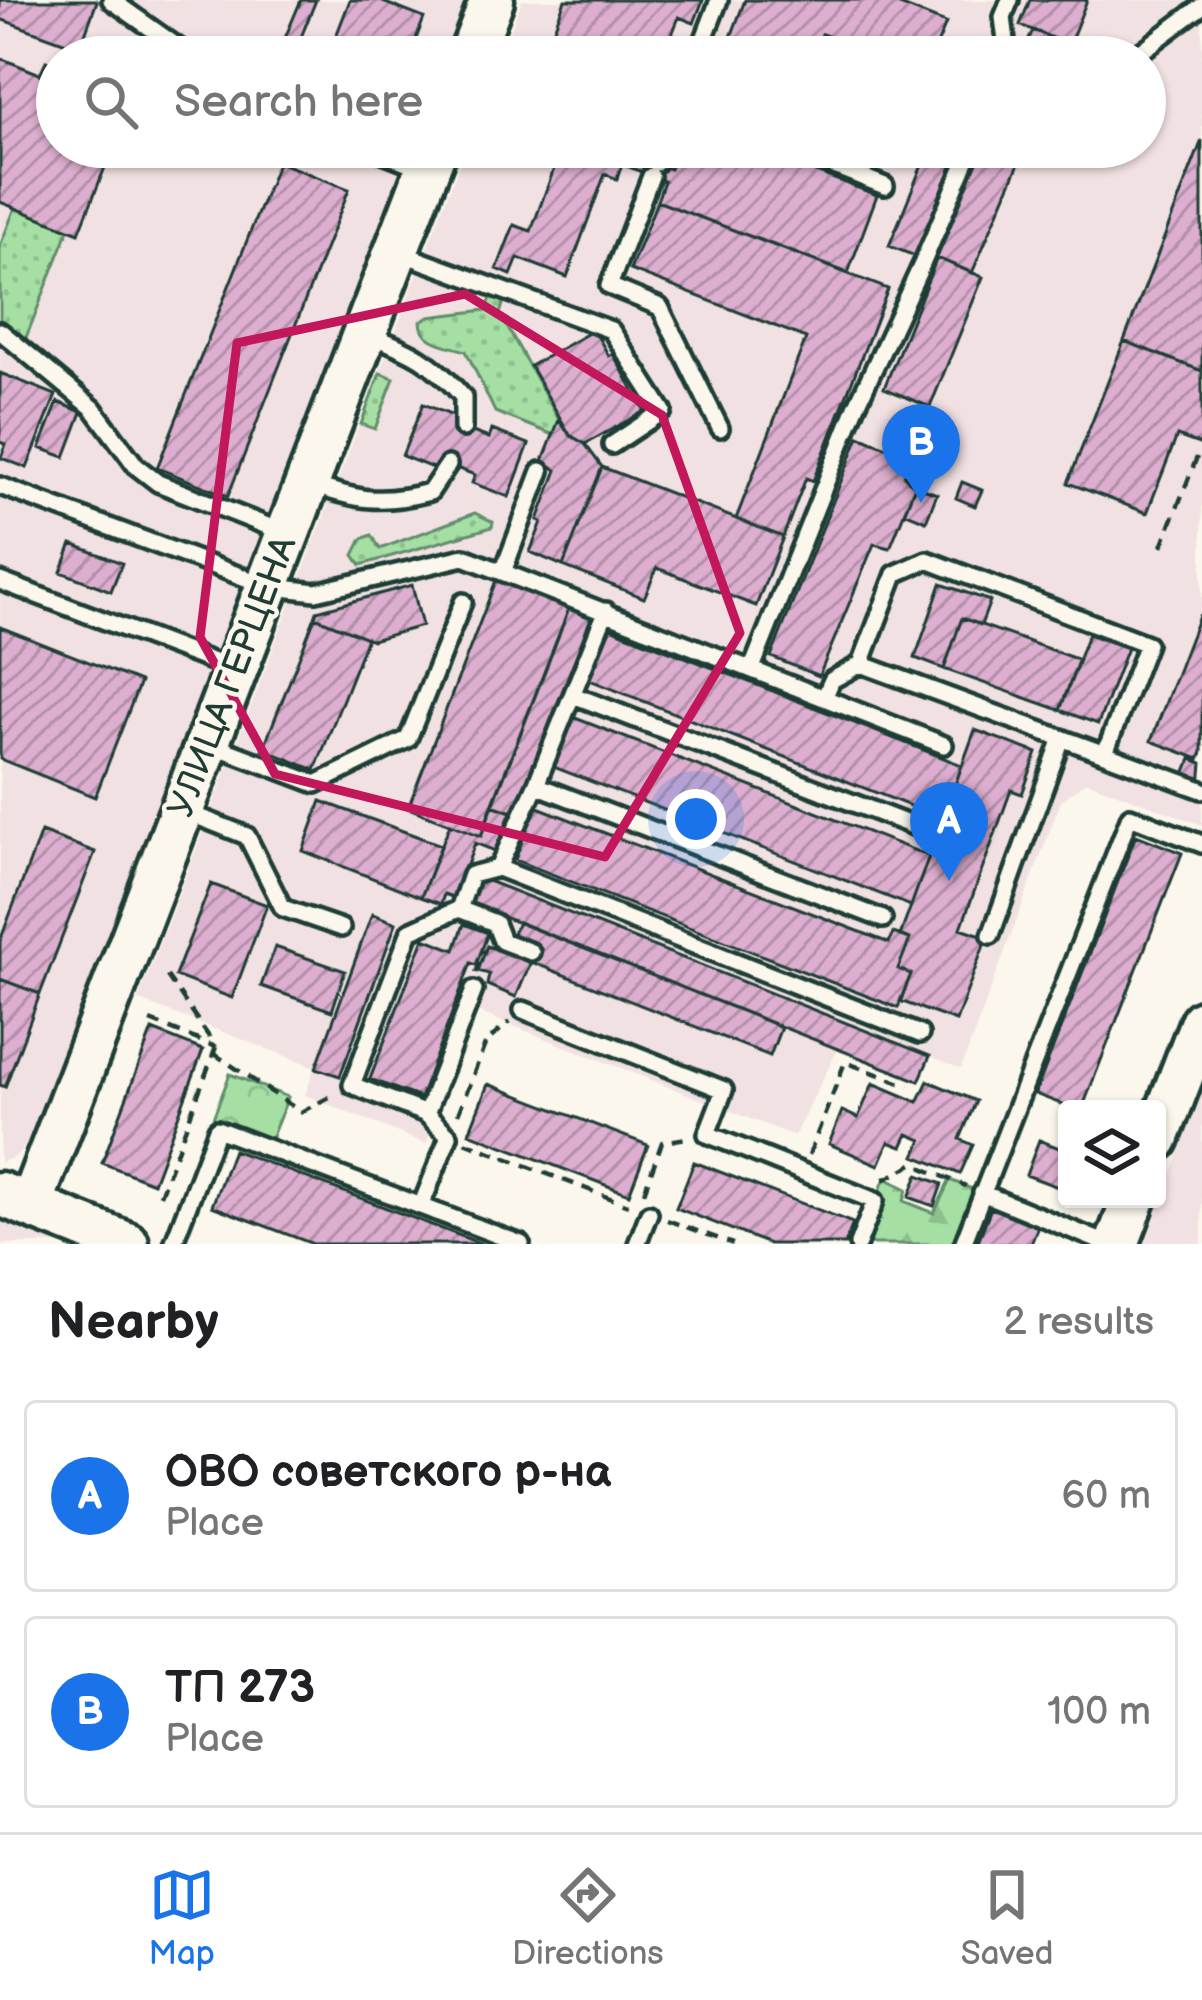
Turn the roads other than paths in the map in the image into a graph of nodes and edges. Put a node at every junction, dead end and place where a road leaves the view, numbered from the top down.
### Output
1 (111, 0) edge
2 (492, 0) edge
3 (719, 0) edge
4 (1010, 0) edge
5 (1202, 6) edge
6 (162, 36) edge
7 (478, 36) edge
8 (708, 36) edge
9 (1005, 36) edge
10 (1162, 36) edge
11 (428, 168) edge
12 (654, 168) edge
13 (839, 168) edge
14 (963, 168) edge
15 (885, 186) dead end
16 (396, 251) junction
17 (0, 331) edge
18 (364, 332) junction
19 (463, 428) dead end
20 (720, 428) dead end
21 (611, 445) dead end
22 (448, 465) dead end
23 (542, 471) dead end
24 (307, 483) junction
25 (0, 486) edge
26 (287, 534) junction
27 (503, 572) junction
28 (0, 581) edge
29 (267, 586) junction
30 (463, 602) dead end
31 (606, 611) junction
32 (861, 664) junction
33 (752, 668) junction
34 (235, 670) junction
35 (573, 694) junction
36 (824, 698) junction
37 (1063, 738) junction
38 (207, 743) junction
39 (944, 745) dead end
40 (1105, 753) junction
41 (536, 785) junction
42 (1202, 790) edge
43 (182, 810) junction
44 (921, 829) dead end
45 (1202, 844) edge
46 (498, 868) junction
47 (459, 910) junction
48 (883, 919) dead end
49 (341, 928) dead end
50 (992, 934) dead end
51 (530, 952) dead end
52 (474, 990) road end
53 (523, 1010) road end
54 (1202, 1022) edge
55 (920, 1034) dead end
56 (426, 1114) junction
57 (1166, 1116) edge
58 (982, 1193) junction
59 (15, 1200) edge
60 (421, 1206) junction
61 (1131, 1208) edge
62 (649, 1213) road end
63 (117, 1242) edge
64 (173, 1244) edge
65 (521, 1244) edge
66 (637, 1244) edge
67 (857, 1244) edge
68 (963, 1244) edge
69 (1107, 1244) edge
70 (1117, 1244) edge

1 - 6 lane
2 - 7 street
3 - 8 lane
4 - 9 lane
5 - 10 lane
11 - 16 street, УЛИЦА ГЕРЦЕНА
12 - 20 lane
13 - 15 lane
14 - 33 lane
16 - 18 street, УЛИЦА ГЕРЦЕНА
16 - 21 lane
17 - 26 lane
18 - 19 lane
18 - 24 street, УЛИЦА ГЕРЦЕНА
22 - 24 lane
23 - 27 lane
24 - 26 street, УЛИЦА ГЕРЦЕНА
25 - 29 lane
26 - 29 street, УЛИЦА ГЕРЦЕНА
27 - 29 lane
27 - 31 lane
28 - 34 lane
29 - 34 street, УЛИЦА ГЕРЦЕНА
30 - 38 lane
31 - 33 lane
31 - 35 lane
32 - 36 lane
32 - 37 lane
32 - 40 lane
33 - 36 lane
34 - 38 street, УЛИЦА ГЕРЦЕНА
35 - 41 lane
35 - 44 lane
36 - 39 lane
37 - 40 lane
37 - 50 lane
38 - 43 street, УЛИЦА ГЕРЦЕНА
40 - 42 lane
41 - 46 lane
41 - 48 lane
43 - 49 lane
43 - 59 street, УЛИЦА ГЕРЦЕНА
45 - 58 lane
46 - 47 lane
46 - 55 lane
47 - 51 lane
47 - 56 lane
52 - 56 lane
53 - 67 lane
54 - 57 street
56 - 60 lane
58 - 68 lane
58 - 69 lane
59 - 63 street
60 - 64 lane
60 - 65 lane
61 - 70 street
62 - 66 lane

